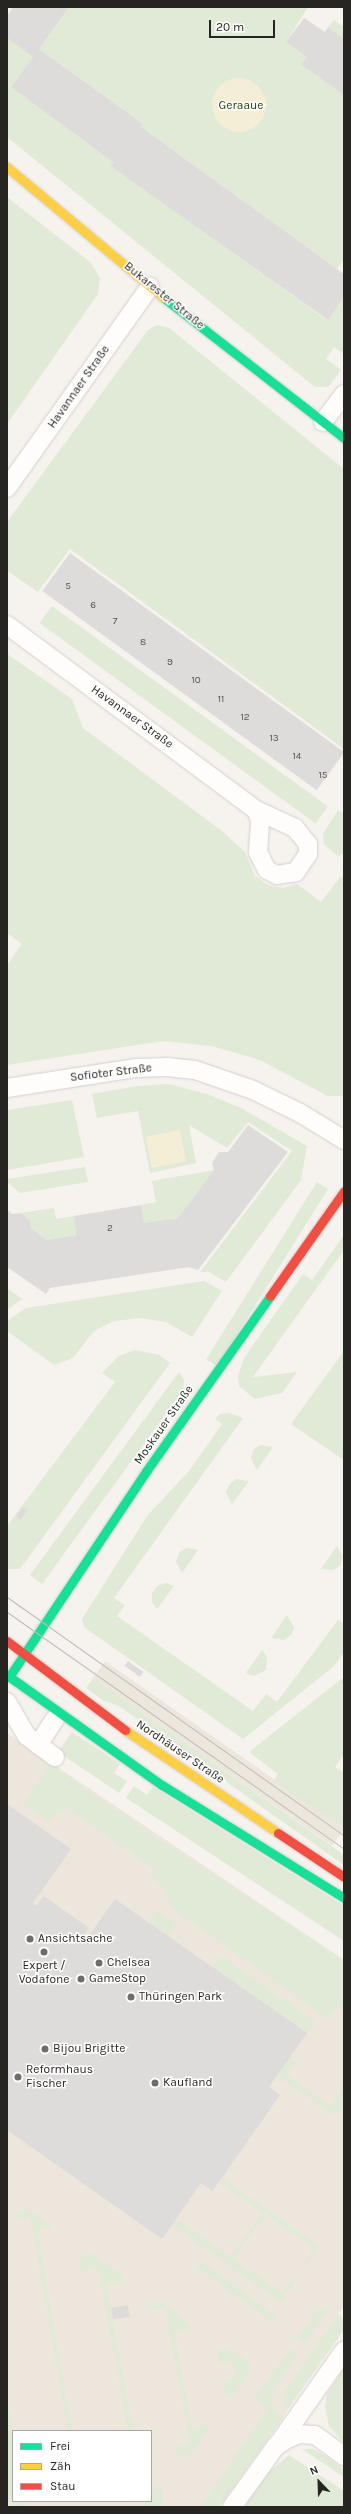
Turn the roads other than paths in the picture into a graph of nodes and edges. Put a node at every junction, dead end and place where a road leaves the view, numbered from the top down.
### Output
1 (7, 167) edge
2 (150, 287) junction
3 (344, 394) edge
4 (323, 422) junction
5 (344, 438) edge
6 (7, 488) edge
7 (7, 625) edge
8 (256, 810) dead end
9 (7, 1088) edge
10 (344, 1140) edge
11 (344, 1191) edge
12 (7, 1641) edge
13 (24, 1654) junction
14 (8, 1676) edge
15 (7, 1702) edge
16 (55, 1720) dead end
17 (38, 1745) junction
18 (55, 1757) dead end
19 (344, 1877) edge
20 (344, 1898) edge
21 (344, 2351) edge
22 (276, 2446) junction
23 (344, 2456) edge
24 (232, 2507) edge

1 - 2 street, Bukarester Straße
2 - 4 street, Bukarester Straße
2 - 6 street, Havannaer Straße
3 - 4 street
4 - 5 street, Bukarester Straße
7 - 8 street, Havannaer Straße
9 - 10 street, Sofioter Straße
11 - 13 street, Moskauer Straße
12 - 13 street, Nordhäuser Straße
13 - 14 street, Moskauer Straße
13 - 19 street, Nordhäuser Straße
14 - 20 street
15 - 17 street
16 - 17 street
17 - 18 street
21 - 22 street
22 - 23 street
22 - 24 street

